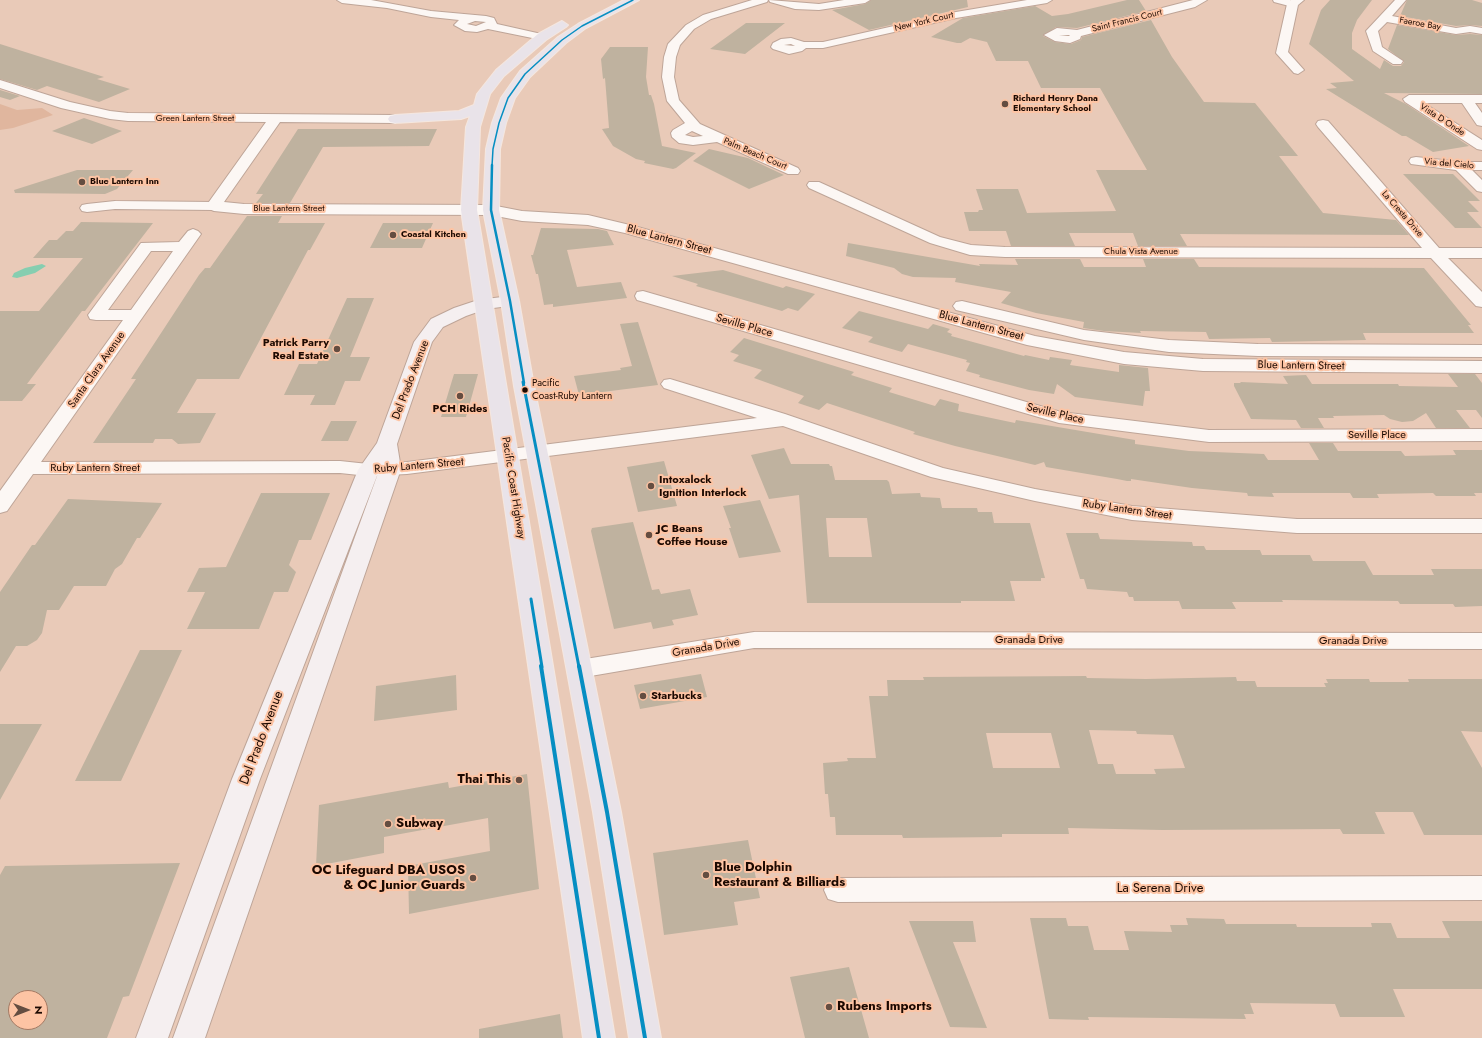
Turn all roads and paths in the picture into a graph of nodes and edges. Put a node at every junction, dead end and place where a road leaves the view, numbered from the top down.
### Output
1 (342, 0) edge
2 (608, 0) edge
3 (626, 0) edge
4 (633, 0) edge
5 (763, 0) edge
6 (774, 0) edge
7 (865, 0) edge
8 (1047, 0) edge
9 (1202, 0) edge
10 (1278, 0) edge
11 (1401, 0) edge
12 (1296, 2) edge
13 (431, 14) junction
14 (475, 18) junction
15 (1384, 18) junction
16 (460, 25) junction
17 (489, 26) junction
18 (1456, 31) junction
19 (1482, 31) edge
20 (1075, 34) dead end
21 (542, 37) junction
22 (1482, 41) edge
23 (802, 45) dead end
24 (1397, 61) dead end
25 (1298, 70) dead end
26 (0, 84) edge
27 (1466, 99) junction
28 (1482, 99) edge
29 (478, 108) junction
30 (275, 119) junction
31 (395, 119) joint
32 (1482, 122) edge
33 (498, 123) junction
34 (1323, 124) dead end
35 (1482, 146) edge
36 (1416, 161) dead end
37 (1460, 166) junction
38 (1482, 166) edge
39 (793, 171) dead end
40 (814, 185) dead end
41 (1482, 188) edge
42 (214, 206) junction
43 (87, 208) dead end
44 (469, 210) junction
45 (491, 210) junction
46 (1436, 253) junction
47 (1482, 253) edge
48 (643, 296) dead end
49 (510, 300) junction
50 (1482, 302) edge
51 (484, 304) junction
52 (136, 315) junction
53 (1482, 351) edge
54 (1482, 367) edge
55 (670, 384) dead end
56 (784, 420) junction
57 (1482, 436) edge
58 (538, 452) junction
59 (508, 456) junction
60 (27, 468) junction
61 (380, 470) junction
62 (0, 506) edge
63 (1482, 526) edge
64 (1482, 641) edge
65 (579, 669) junction
66 (1482, 888) edge
67 (838, 890) dead end
68 (152, 1038) edge
69 (189, 1038) edge
70 (599, 1038) edge
71 (645, 1038) edge

1 - 13 street
2 - 21 highway, Pacific Coast Highway
3 - 21 highway
4 - 33 highway
5 - 39 street, Palm Beach Court
6 - 7 street
8 - 23 street, New York Court
9 - 20 street, Saint Francis Court
10 - 12 street
11 - 15 street
12 - 25 street
13 - 14 street
13 - 16 street
14 - 16 street
14 - 17 street
15 - 18 street, Faeroe Bay
15 - 24 street
16 - 17 street
17 - 21 street
18 - 19 street, Faeroe Bay
18 - 22 street, Faeroe Bay
21 - 29 highway, Pacific Coast Highway
21 - 33 highway
26 - 30 street, Green Lantern Street
27 - 28 street, Vista D Onde
27 - 32 street
27 - 35 street, Vista D Onde
29 - 31 highway
29 - 44 highway, Pacific Coast Highway
30 - 31 street, Green Lantern Street
30 - 42 street
33 - 45 highway
34 - 46 street, La Cresta Drive
36 - 37 street, Via del Cielo
37 - 38 street, Via del Cielo
37 - 41 street
40 - 46 street, Chula Vista Avenue
42 - 43 street, Blue Lantern Street
42 - 44 street, Blue Lantern Street
44 - 45 street, Blue Lantern Street
44 - 51 highway, Pacific Coast Highway
45 - 49 highway
45 - 53 street, Blue Lantern Street
45 - 54 street, Blue Lantern Street
46 - 47 street, Chula Vista Avenue
46 - 50 street, La Cresta Drive
48 - 57 street, Seville Place
49 - 51 main road, Del Prado Avenue
49 - 58 highway
51 - 59 highway, Pacific Coast Highway
51 - 61 main road, Del Prado Avenue
52 - 52 street, Santa Clara Avenue
52 - 60 street, Santa Clara Avenue
55 - 56 street, Ruby Lantern Street
56 - 58 street, Ruby Lantern Street
56 - 63 street, Ruby Lantern Street
58 - 59 street, Ruby Lantern Street
58 - 65 highway
59 - 61 street, Ruby Lantern Street
59 - 70 highway, Pacific Coast Highway
60 - 61 street, Ruby Lantern Street
60 - 62 street, Santa Clara Avenue
61 - 68 main road, Del Prado Avenue
61 - 69 main road, Del Prado Avenue
64 - 65 street, Granada Drive
65 - 71 highway
66 - 67 street, La Serena Drive

